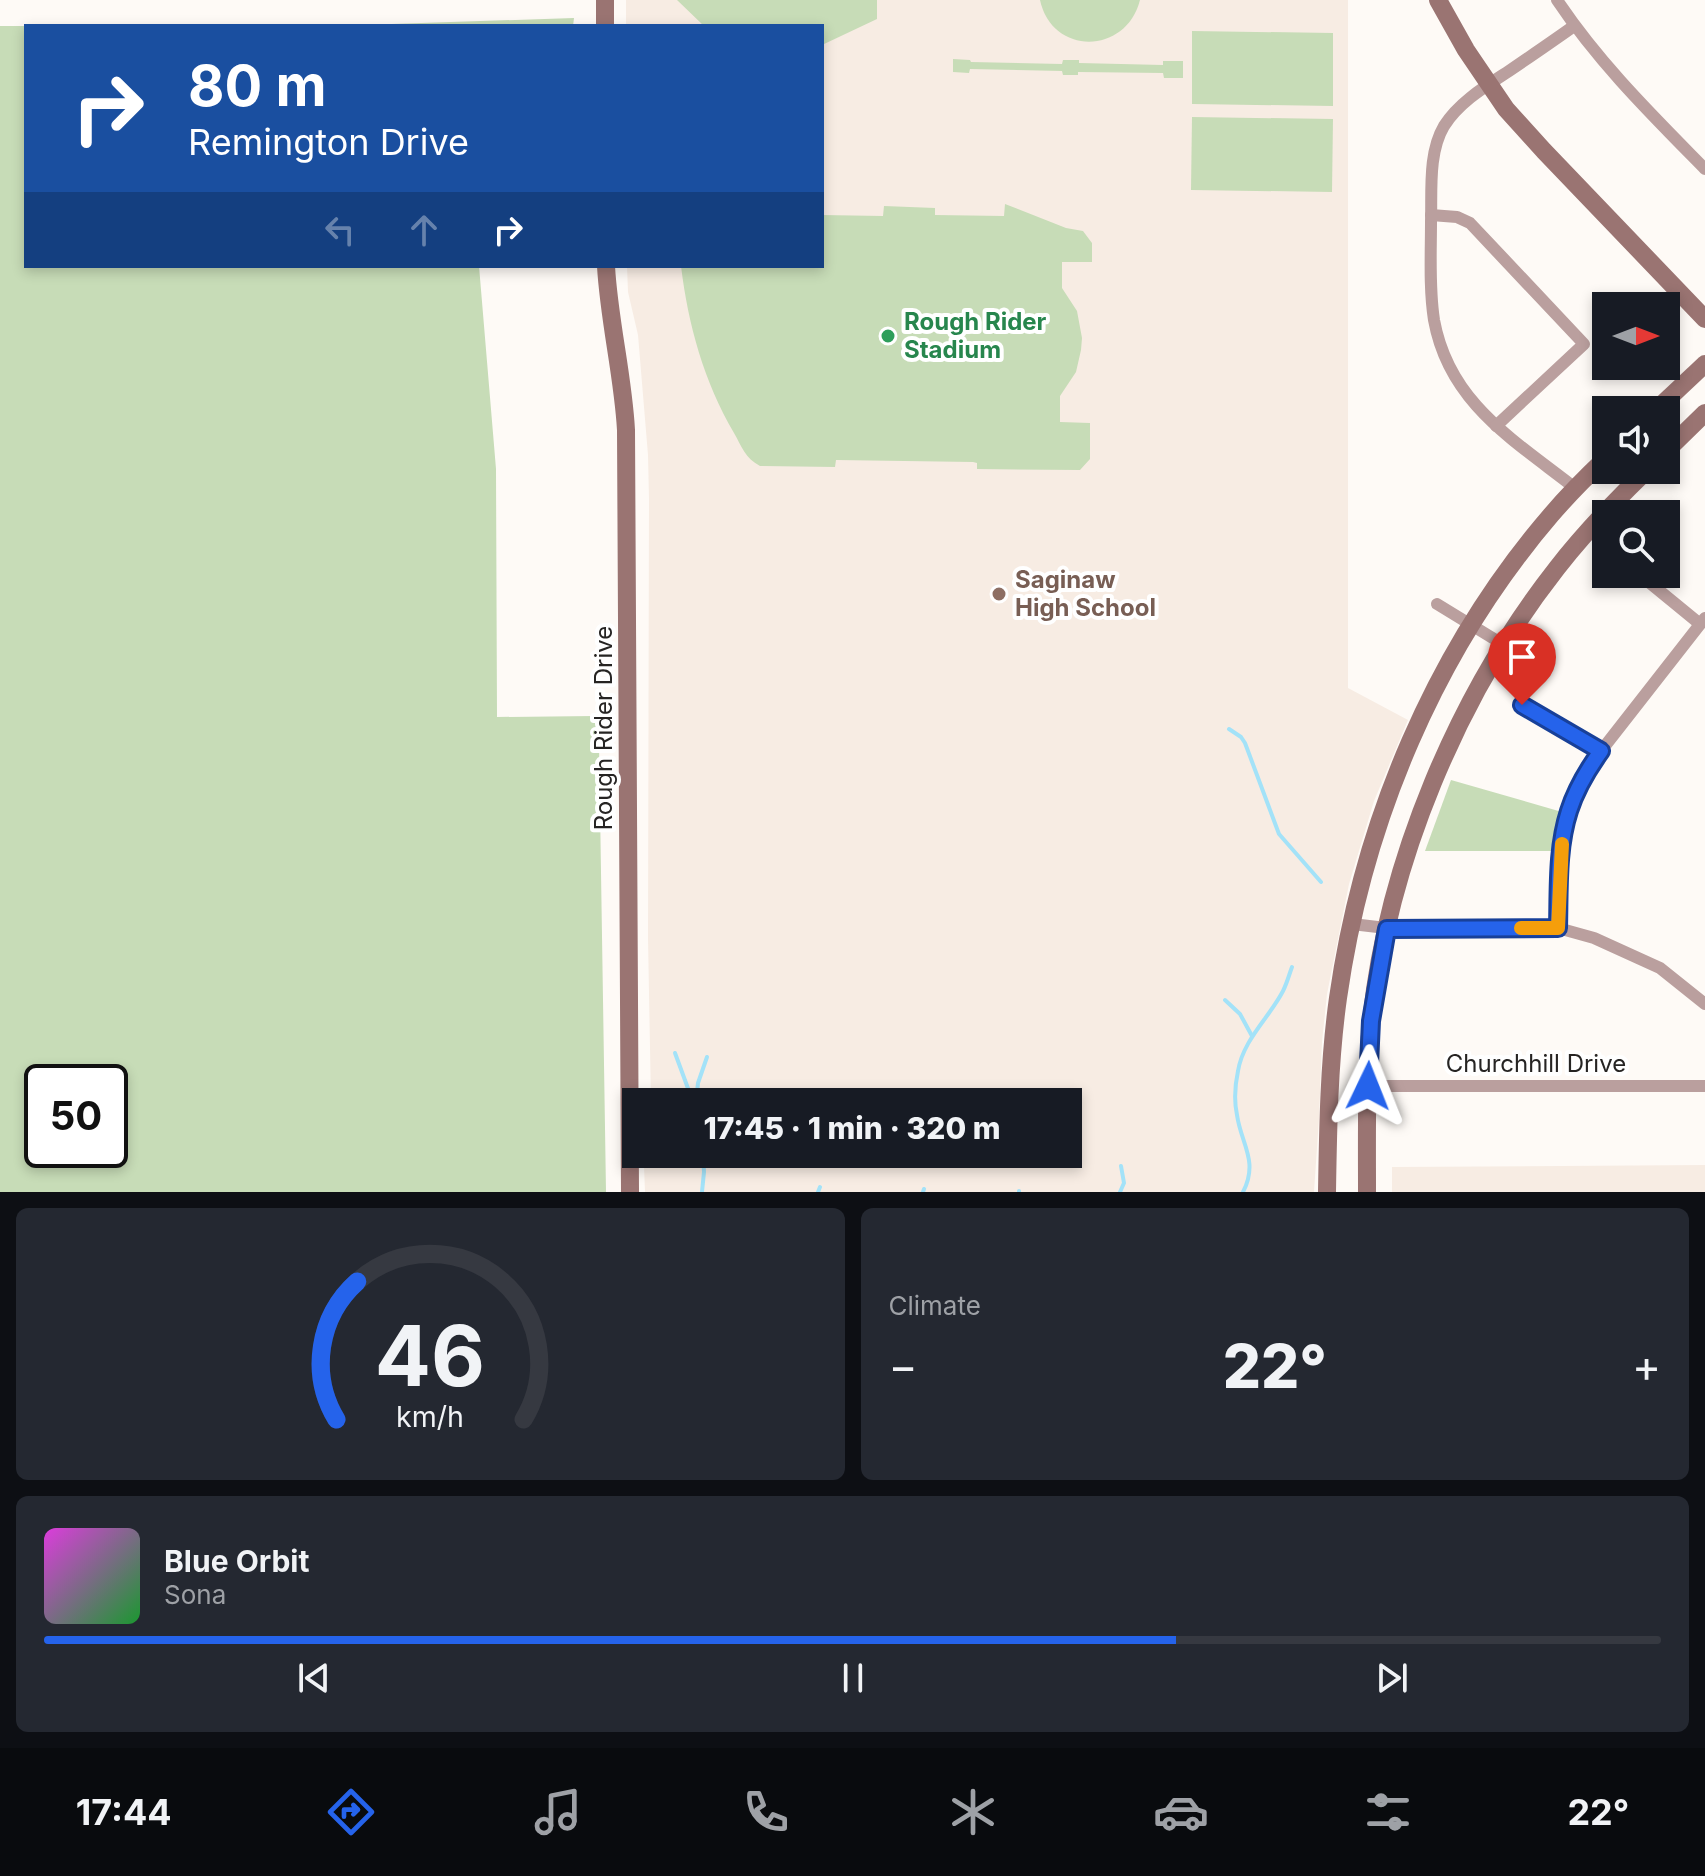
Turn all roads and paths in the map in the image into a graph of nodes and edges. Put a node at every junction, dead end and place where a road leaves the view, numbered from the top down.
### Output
1 (605, 0) edge
2 (1438, 0) edge
3 (1557, 0) edge
4 (605, 24) edge
5 (1574, 26) junction
6 (1489, 84) junction
7 (1705, 169) edge
8 (1431, 215) junction
9 (606, 268) edge
10 (1705, 319) edge
11 (1705, 364) edge
12 (1671, 396) edge
13 (1705, 413) edge
14 (1496, 426) junction
15 (1680, 437) edge
16 (1592, 472) edge
17 (1633, 484) edge
18 (1575, 488) junction
19 (1658, 588) edge
20 (1437, 604) dead end
21 (1702, 621) edge
22 (1472, 625) junction
23 (1504, 645) junction
24 (1522, 705) dead end
25 (1601, 751) junction
26 (1352, 924) junction
27 (1558, 928) junction
28 (1387, 929) junction
29 (1705, 1004) edge
30 (1368, 1086) junction
31 (1705, 1086) edge
32 (630, 1192) edge
33 (1327, 1192) edge
34 (1367, 1192) edge

1 - 4 main road
2 - 6 main road
3 - 5 street
5 - 6 street
5 - 7 street
6 - 8 street
6 - 10 main road
8 - 14 street
8 - 14 street
9 - 32 main road, Rough Rider Drive
11 - 12 main road
13 - 15 main road
14 - 18 street
16 - 18 main road
17 - 23 main road
18 - 22 main road
19 - 21 street
20 - 22 street
21 - 25 street
22 - 23 street
22 - 26 main road
23 - 28 main road
24 - 25 street
25 - 27 street
26 - 28 street
26 - 33 main road
27 - 28 street
27 - 29 street
28 - 30 main road
30 - 31 street, Churchhill Drive
30 - 34 main road

